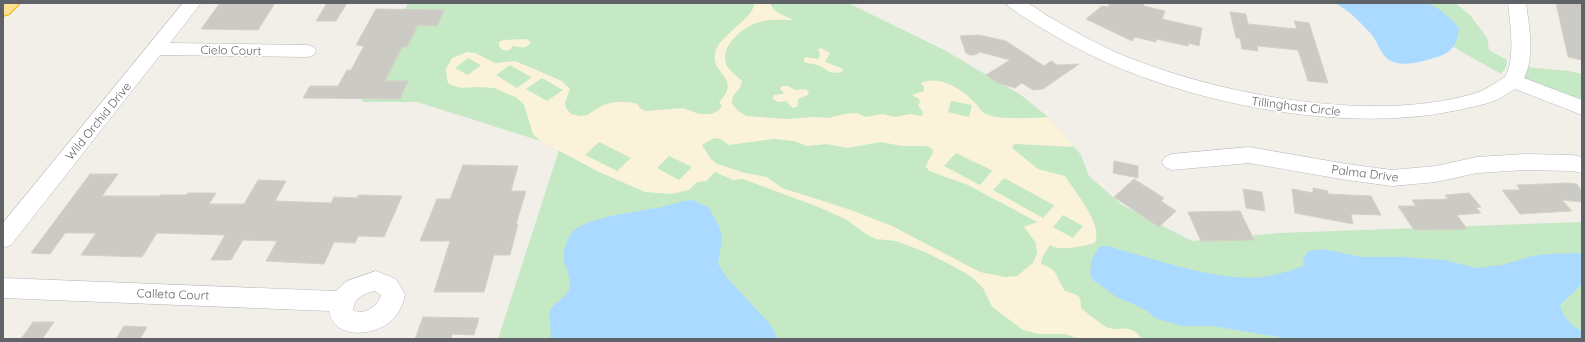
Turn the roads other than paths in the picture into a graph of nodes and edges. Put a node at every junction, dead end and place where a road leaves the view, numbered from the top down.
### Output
1 (11, 3) edge
2 (192, 3) edge
3 (1015, 3) edge
4 (1517, 3) edge
5 (3, 10) edge
6 (155, 49) junction
7 (307, 50) dead end
8 (1513, 81) junction
9 (1582, 108) edge
10 (1172, 162) dead end
11 (1582, 165) edge
12 (3, 239) edge
13 (3, 288) edge
14 (343, 301) dead end

1 - 5 highway
2 - 6 street, Wild Orchid Drive
3 - 8 street, Tillinghast Circle
4 - 8 street
6 - 7 street, Cielo Court
6 - 12 street, Wild Orchid Drive
8 - 9 street
10 - 11 street, Palma Drive
13 - 14 street, Calleta Court

